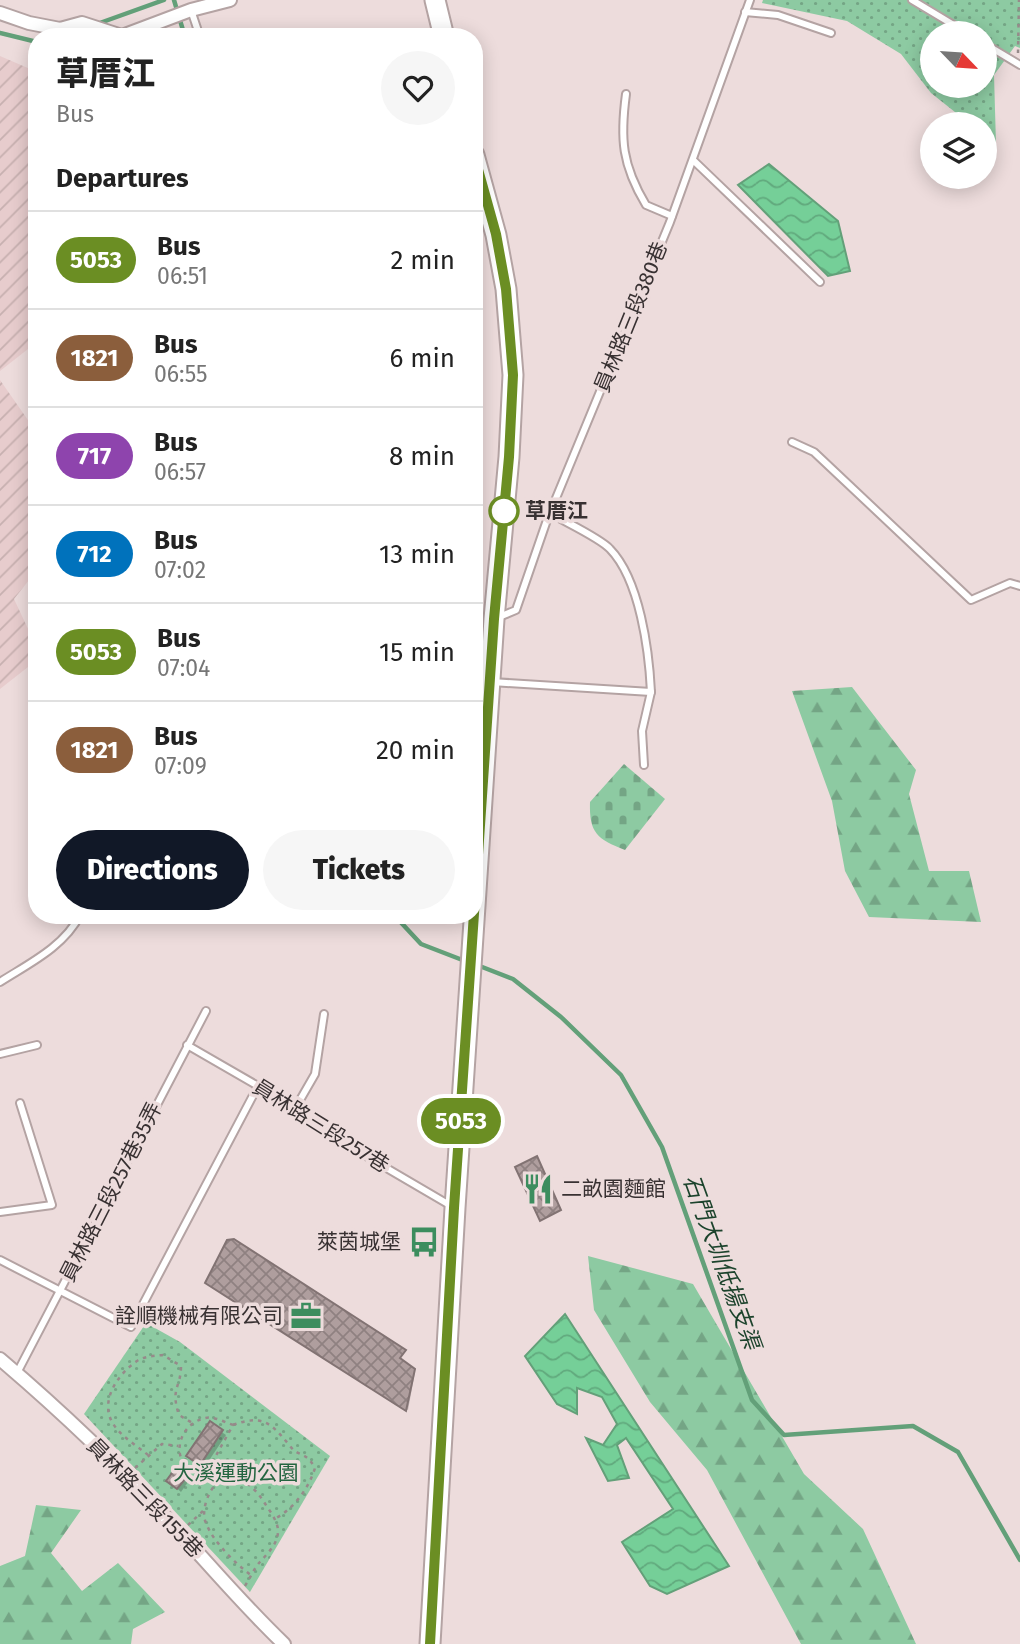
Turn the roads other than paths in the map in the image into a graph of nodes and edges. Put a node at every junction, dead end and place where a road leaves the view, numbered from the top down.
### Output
1 (230, 0) edge
2 (435, 0) edge
3 (750, 0) edge
4 (912, 0) edge
5 (204, 3) edge
6 (745, 12) junction
7 (0, 13) edge
8 (183, 13) junction
9 (947, 21) edge
10 (55, 28) edge
11 (64, 28) edge
12 (102, 28) edge
13 (143, 28) edge
14 (194, 28) edge
15 (442, 28) edge
16 (831, 33) dead end
17 (998, 52) edge
18 (1019, 64) edge
19 (625, 94) dead end
20 (693, 160) junction
21 (483, 188) edge
22 (672, 216) junction
23 (820, 282) dead end
24 (792, 442) dead end
25 (550, 513) junction
26 (1020, 586) edge
27 (494, 619) junction
28 (490, 682) junction
29 (652, 692) junction
30 (645, 765) dead end
31 (483, 792) edge
32 (75, 924) edge
33 (475, 924) edge
34 (0, 982) edge
35 (206, 1011) dead end
36 (324, 1014) dead end
37 (37, 1045) dead end
38 (187, 1045) junction
39 (0, 1054) edge
40 (258, 1086) junction
41 (20, 1103) dead end
42 (296, 1107) junction
43 (454, 1208) junction
44 (0, 1212) edge
45 (0, 1260) edge
46 (60, 1291) junction
47 (0, 1359) edge
48 (17, 1373) junction
49 (284, 1644) edge
50 (430, 1644) edge

1 - 5 street
2 - 15 main road
3 - 6 lane, 員林路三段380巷
4 - 9 lane
5 - 8 street
6 - 16 lane
6 - 20 lane, 員林路三段380巷
7 - 10 street
8 - 13 street
8 - 14 lane
11 - 12 street
17 - 18 lane
19 - 22 lane
20 - 22 lane, 員林路三段380巷
20 - 23 lane
21 - 27 main road
22 - 25 lane, 員林路三段380巷
24 - 26 lane
25 - 27 lane, 員林路三段380巷
25 - 29 lane
27 - 28 main road
28 - 29 lane
28 - 31 main road
29 - 30 lane
32 - 34 lane
33 - 43 main road
35 - 38 lane, 員林路三段257巷35弄
36 - 42 lane
37 - 39 lane
38 - 40 lane, 員林路三段257巷
38 - 46 lane, 員林路三段257巷35弄
40 - 42 lane, 員林路三段257巷
40 - 46 lane
41 - 44 lane
42 - 43 lane, 員林路三段257巷
43 - 50 main road
45 - 46 lane
46 - 48 lane, 員林路三段257巷35弄
47 - 48 street, 員林路三段155巷
48 - 49 street, 員林路三段155巷

